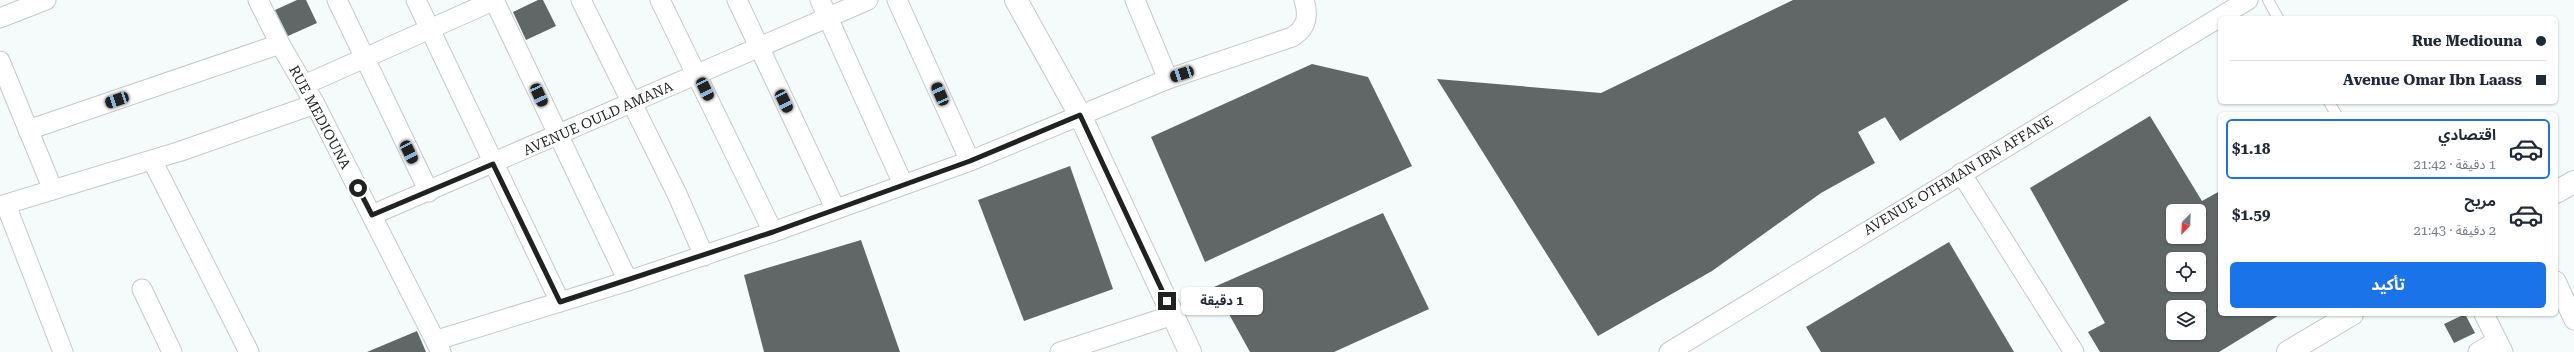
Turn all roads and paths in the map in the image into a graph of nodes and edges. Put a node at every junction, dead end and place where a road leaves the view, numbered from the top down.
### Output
1 (46, 0) edge
2 (258, 0) edge
3 (337, 0) edge
4 (416, 0) edge
5 (494, 0) edge
6 (581, 0) edge
7 (660, 0) edge
8 (737, 0) edge
9 (820, 0) edge
10 (868, 0) edge
11 (897, 0) edge
12 (1016, 0) edge
13 (1135, 0) edge
14 (1304, 0) edge
15 (2248, 0) edge
16 (2268, 0) edge
17 (2221, 16) edge
18 (2277, 16) edge
19 (829, 17) junction
20 (0, 18) edge
21 (2218, 18) edge
22 (430, 29) junction
23 (280, 44) junction
24 (759, 48) junction
25 (364, 58) junction
26 (0, 61) edge
27 (698, 75) junction
28 (1168, 79) junction
29 (304, 85) junction
30 (632, 103) junction
31 (315, 104) junction
32 (1080, 115) junction
33 (28, 130) junction
34 (558, 136) junction
35 (152, 160) junction
36 (970, 161) junction
37 (493, 164) junction
38 (1961, 173) junction
39 (2574, 182) edge
40 (903, 184) junction
41 (53, 190) junction
42 (2558, 191) edge
43 (429, 192) junction
44 (3, 205) edge
45 (835, 208) junction
46 (372, 215) junction
47 (773, 232) junction
48 (704, 256) junction
49 (628, 280) junction
50 (2558, 285) edge
51 (142, 289) dead end
52 (560, 302) junction
53 (1173, 315) junction
54 (2349, 316) edge
55 (2485, 316) edge
56 (2574, 320) edge
57 (439, 346) edge
58 (2500, 347) edge
59 (2298, 350) edge
60 (63, 352) edge
61 (172, 352) edge
62 (249, 352) edge
63 (1060, 352) edge
64 (1190, 352) edge
65 (1669, 352) edge
66 (2074, 352) edge
67 (2478, 352) edge

1 - 20 street
2 - 23 street, RUE MEDIOUNA
3 - 25 street
4 - 22 street
5 - 22 street
5 - 34 street
6 - 30 street
7 - 27 street
8 - 24 street
9 - 19 street
10 - 19 street, AVENUE OULD AMANA
11 - 36 street
12 - 32 street
13 - 28 street
14 - 28 street
15 - 17 street, AVENUE OTHMAN IBN AFFANE
16 - 18 lane
19 - 24 street, AVENUE OULD AMANA
19 - 40 street
21 - 38 street, AVENUE OTHMAN IBN AFFANE
22 - 25 street
22 - 37 street
23 - 29 street, RUE MEDIOUNA
23 - 33 street
24 - 27 street, AVENUE OULD AMANA
24 - 45 street
25 - 29 street
25 - 43 street
26 - 33 street
27 - 30 street, AVENUE OULD AMANA
27 - 47 street
28 - 32 street
29 - 31 street, RUE MEDIOUNA
30 - 34 street, AVENUE OULD AMANA
30 - 48 street
31 - 35 street
31 - 46 street, RUE MEDIOUNA
32 - 36 street
32 - 53 street
33 - 41 street
34 - 37 street, AVENUE OULD AMANA
34 - 49 street
35 - 41 street
35 - 62 street
36 - 40 street
37 - 43 street, AVENUE OULD AMANA
37 - 52 street
38 - 65 street, AVENUE OTHMAN IBN AFFANE
38 - 66 street
39 - 42 street
40 - 45 street
41 - 44 street
43 - 46 street, AVENUE OULD AMANA
44 - 60 street
45 - 47 street
46 - 57 street, RUE MEDIOUNA
47 - 48 street
48 - 49 street
49 - 52 street
50 - 56 street
51 - 61 street
52 - 57 street
53 - 63 street
53 - 64 street
54 - 59 street
55 - 58 street
58 - 67 street

